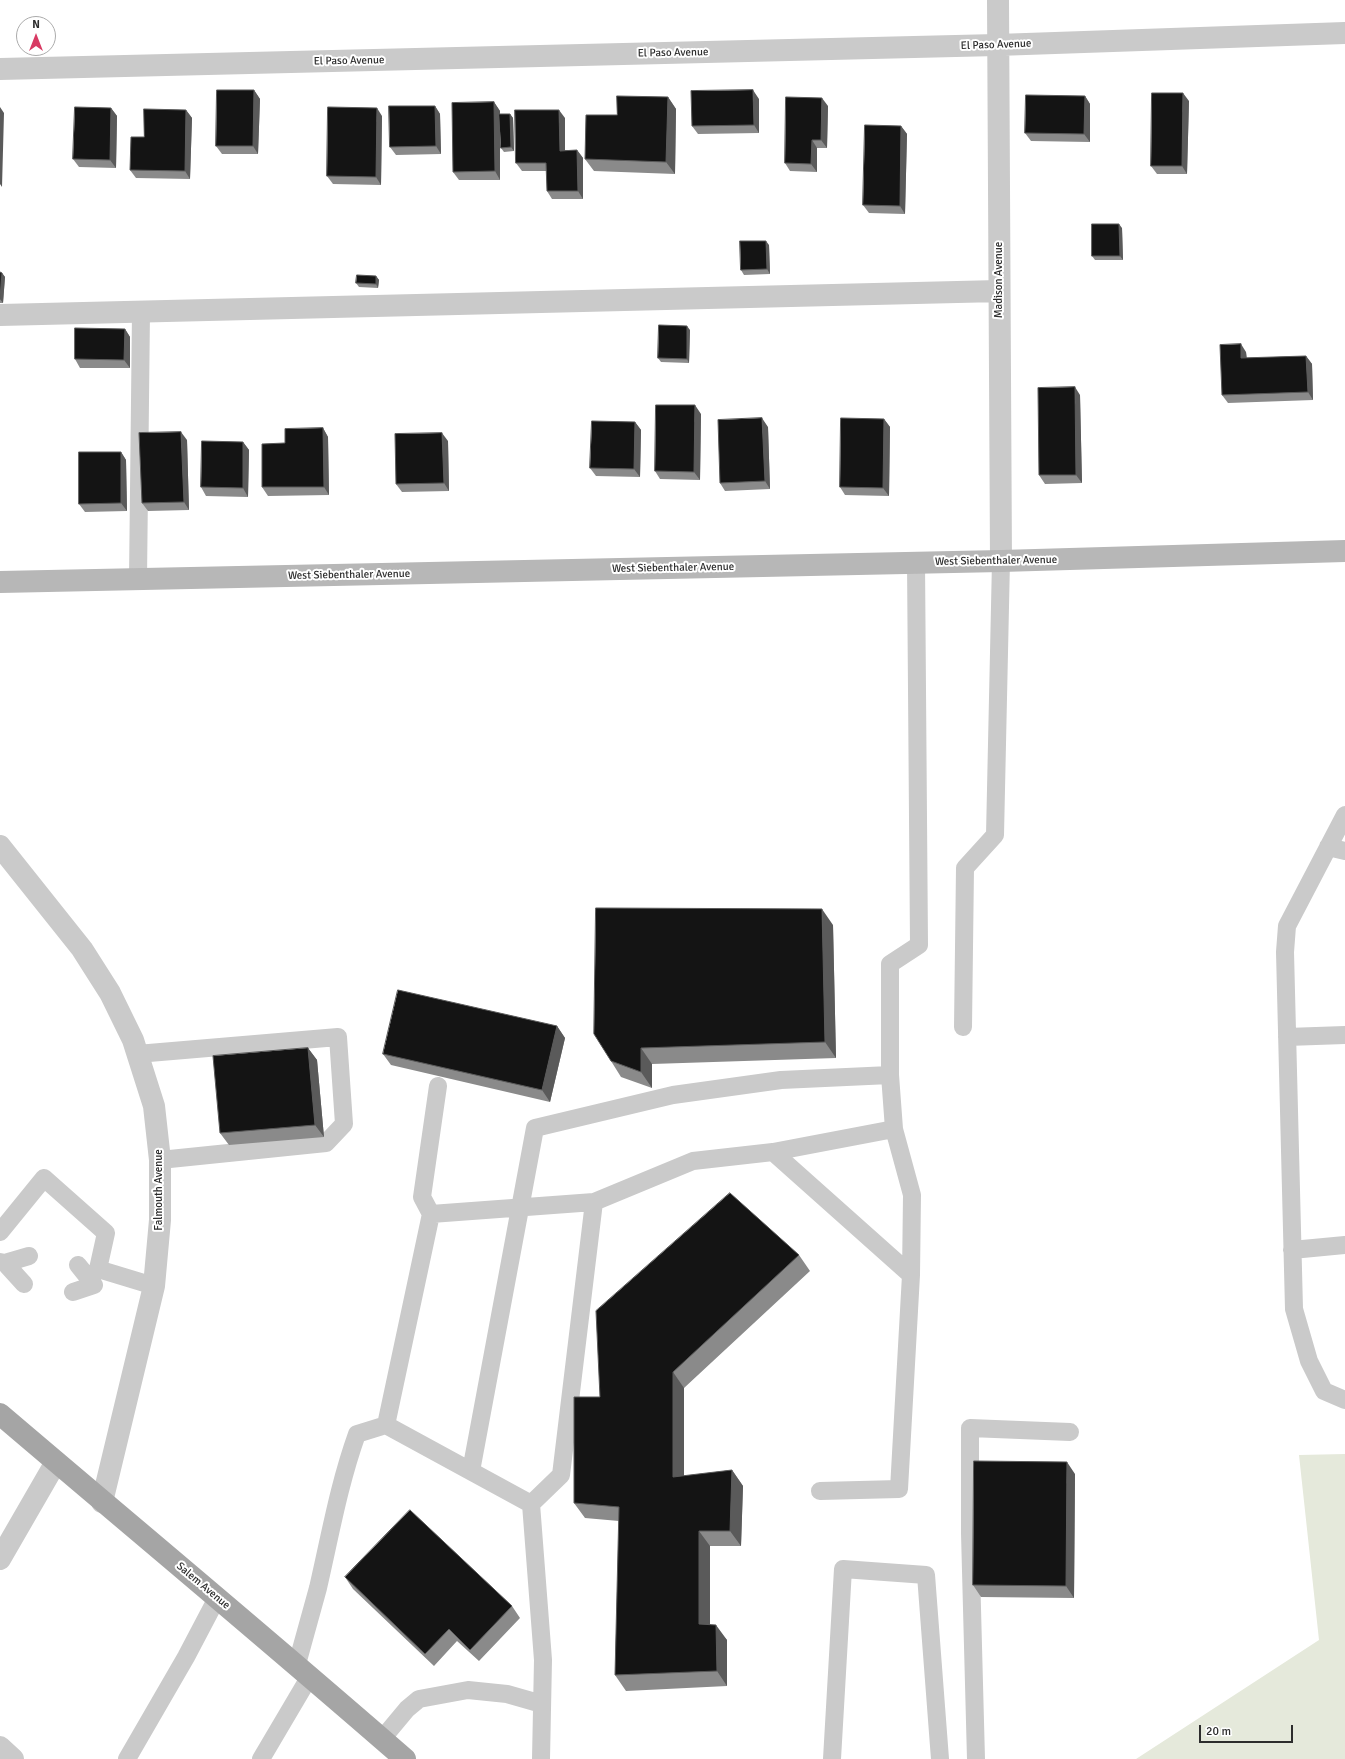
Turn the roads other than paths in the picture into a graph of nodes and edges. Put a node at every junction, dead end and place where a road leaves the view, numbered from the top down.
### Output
1 (998, 0) edge
2 (1345, 33) edge
3 (997, 45) junction
4 (0, 69) edge
5 (999, 291) junction
6 (141, 312) junction
7 (0, 315) edge
8 (1345, 551) edge
9 (1001, 561) junction
10 (916, 562) junction
11 (138, 579) junction
12 (0, 582) edge
13 (1345, 815) edge
14 (0, 846) edge
15 (1337, 849) edge
16 (964, 1027) dead end
17 (1345, 1035) edge
18 (1287, 1037) junction
19 (138, 1054) junction
20 (890, 1075) junction
21 (438, 1086) edge
22 (894, 1129) junction
23 (773, 1152) junction
24 (160, 1160) junction
25 (594, 1202) junction
26 (520, 1207) junction
27 (431, 1214) junction
28 (0, 1232) edge
29 (1345, 1245) edge
30 (1292, 1250) junction
31 (29, 1256) dead end
32 (2, 1263) edge
33 (78, 1265) dead end
34 (912, 1275) junction
35 (96, 1277) junction
36 (24, 1284) dead end
37 (154, 1286) junction
38 (73, 1292) dead end
39 (1345, 1400) edge
40 (0, 1414) edge
41 (386, 1425) junction
42 (1070, 1432) dead end
43 (56, 1462) junction
44 (472, 1471) junction
45 (820, 1491) dead end
46 (102, 1502) junction
47 (531, 1504) junction
48 (0, 1559) edge
49 (217, 1598) junction
50 (303, 1670) junction
51 (542, 1704) junction
52 (382, 1739) junction
53 (0, 1746) edge
54 (13, 1759) edge
55 (127, 1759) edge
56 (261, 1759) edge
57 (405, 1759) edge
58 (541, 1759) edge
59 (832, 1759) edge
60 (940, 1759) edge
61 (976, 1759) edge

1 - 3 street, Madison Avenue
2 - 3 street, El Paso Avenue
3 - 4 street, El Paso Avenue
3 - 5 street, Madison Avenue
5 - 6 street
5 - 9 street, Madison Avenue
6 - 7 street
6 - 11 lane
8 - 9 main road, West Siebenthaler Avenue
9 - 10 main road, West Siebenthaler Avenue
9 - 16 lane
10 - 11 main road, West Siebenthaler Avenue
10 - 20 lane
11 - 12 main road, West Siebenthaler Avenue
13 - 15 lane
14 - 19 street, Falmouth Avenue
15 - 18 lane
17 - 18 lane
18 - 30 lane
19 - 24 street, Falmouth Avenue
19 - 24 lane
20 - 22 lane
20 - 26 lane
21 - 27 lane
22 - 23 lane
22 - 34 lane
23 - 25 lane
23 - 34 lane
24 - 37 street, Falmouth Avenue
25 - 26 lane
25 - 47 lane
26 - 27 lane
26 - 44 lane
27 - 41 lane
28 - 35 lane
29 - 30 lane
30 - 39 lane
31 - 32 lane
32 - 36 lane
33 - 35 lane
34 - 45 lane
35 - 37 lane
35 - 38 lane
37 - 46 street, Falmouth Avenue
40 - 43 main road, Salem Avenue
41 - 44 lane
41 - 50 lane
42 - 61 lane
43 - 46 main road, Salem Avenue
43 - 48 street
44 - 47 lane
46 - 49 main road, Salem Avenue
47 - 51 lane
49 - 50 main road, Salem Avenue
49 - 55 lane
50 - 52 main road, Salem Avenue
50 - 56 lane
51 - 52 lane
51 - 58 lane
52 - 57 main road, Salem Avenue
53 - 54 street
59 - 60 lane

